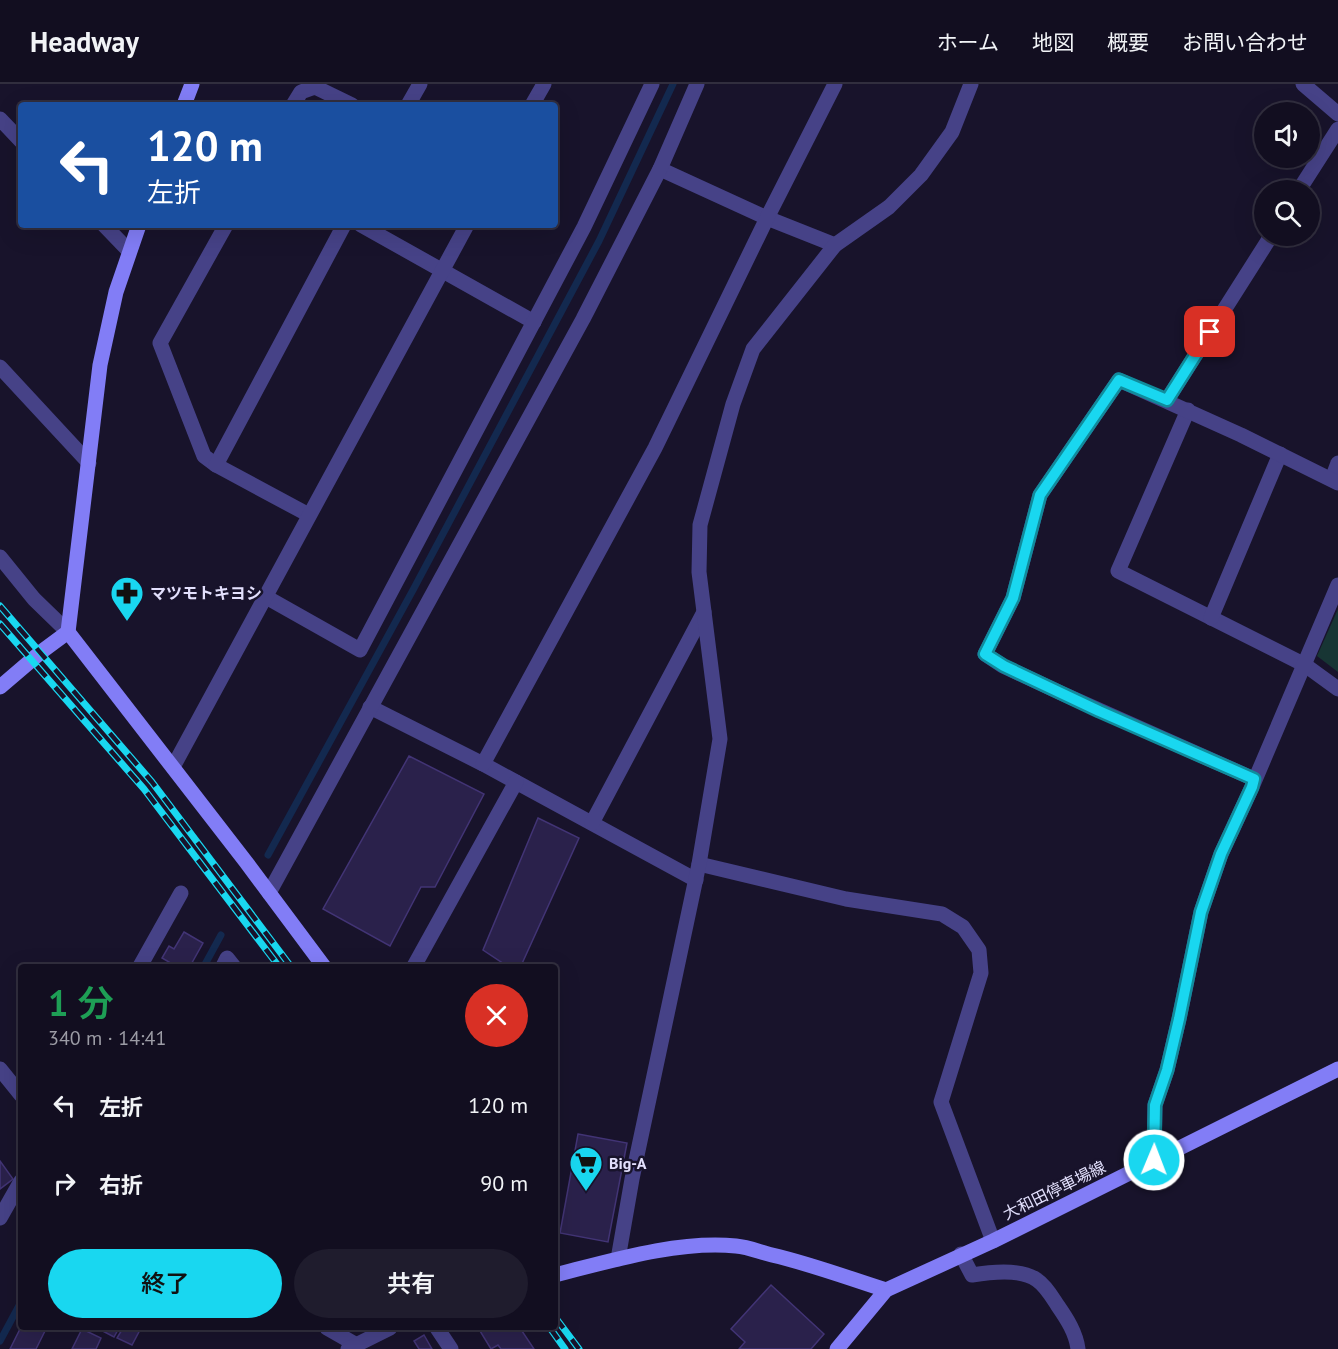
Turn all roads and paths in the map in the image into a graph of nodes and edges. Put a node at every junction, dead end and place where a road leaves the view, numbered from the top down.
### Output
1 (192, 84) edge
2 (420, 84) edge
3 (544, 84) edge
4 (652, 84) edge
5 (697, 84) edge
6 (835, 84) edge
7 (971, 84) edge
8 (1303, 84) edge
9 (185, 102) edge
10 (295, 102) edge
11 (346, 102) edge
12 (410, 102) edge
13 (534, 102) edge
14 (1338, 114) edge
15 (0, 119) edge
16 (1338, 129) edge
17 (18, 138) edge
18 (660, 169) junction
19 (1305, 180) edge
20 (767, 218) junction
21 (107, 228) edge
22 (138, 228) edge
23 (224, 228) edge
24 (342, 228) edge
25 (366, 228) edge
26 (465, 228) edge
27 (835, 245) junction
28 (1265, 246) edge
29 (129, 251) junction
30 (443, 270) junction
31 (534, 322) junction
32 (0, 367) edge
33 (1167, 400) junction
34 (1188, 410) junction
35 (1280, 454) junction
36 (89, 463) junction
37 (1338, 463) edge
38 (216, 465) junction
39 (1335, 481) edge
40 (309, 515) junction
41 (0, 557) edge
42 (1338, 585) edge
43 (266, 597) junction
44 (704, 612) junction
45 (1211, 618) junction
46 (68, 632) junction
47 (1305, 665) junction
48 (0, 687) edge
49 (1338, 689) edge
50 (370, 708) junction
51 (483, 764) junction
52 (173, 767) junction
53 (1254, 779) junction
54 (516, 782) junction
55 (591, 823) junction
56 (699, 864) junction
57 (696, 880) junction
58 (269, 892) junction
59 (181, 893) dead end
60 (141, 964) edge
61 (322, 964) edge
62 (414, 964) edge
63 (0, 1069) edge
64 (1338, 1069) edge
65 (18, 1091) edge
66 (1154, 1160) junction
67 (18, 1186) edge
68 (0, 1218) edge
69 (993, 1241) junction
70 (961, 1254) junction
71 (618, 1259) junction
72 (558, 1274) edge
73 (886, 1290) junction
74 (330, 1330) edge
75 (386, 1330) edge
76 (438, 1330) edge
77 (352, 1347) edge
78 (451, 1349) edge
79 (837, 1349) edge
80 (1078, 1349) edge

1 - 9 street
2 - 12 street
3 - 13 street
4 - 31 street
5 - 18 street
6 - 20 street
7 - 27 street
8 - 14 street
10 - 11 street
15 - 17 street
16 - 19 street
18 - 20 street
18 - 50 street
20 - 27 street
20 - 51 street
21 - 29 street
22 - 29 street
23 - 38 street
24 - 38 street
25 - 30 street
26 - 30 street
27 - 44 street
28 - 33 street
29 - 36 street
30 - 31 street
30 - 40 street
31 - 43 street
32 - 36 street
33 - 34 street
33 - 53 street
34 - 35 street
34 - 45 street
35 - 39 street
35 - 45 street
36 - 46 street
37 - 39 street
38 - 40 street
40 - 43 street
41 - 46 street
42 - 47 street
43 - 52 street
44 - 55 street
44 - 56 street
45 - 47 street
46 - 48 street
46 - 52 street
47 - 49 street
47 - 53 street
50 - 51 street
50 - 58 street
51 - 54 street
52 - 58 street
53 - 66 street
54 - 55 street
54 - 62 street
55 - 57 street
56 - 57 street
56 - 69 street
57 - 71 street
58 - 61 street
59 - 60 street
63 - 65 street
64 - 66 street, 大和田停車場線
66 - 69 street, 大和田停車場線
67 - 68 street
69 - 70 street, 大和田停車場線
70 - 73 street, 大和田停車場線
70 - 80 street
71 - 72 street
71 - 73 street
73 - 79 street, 大和田停車場線
74 - 77 street
75 - 77 street
76 - 78 street

